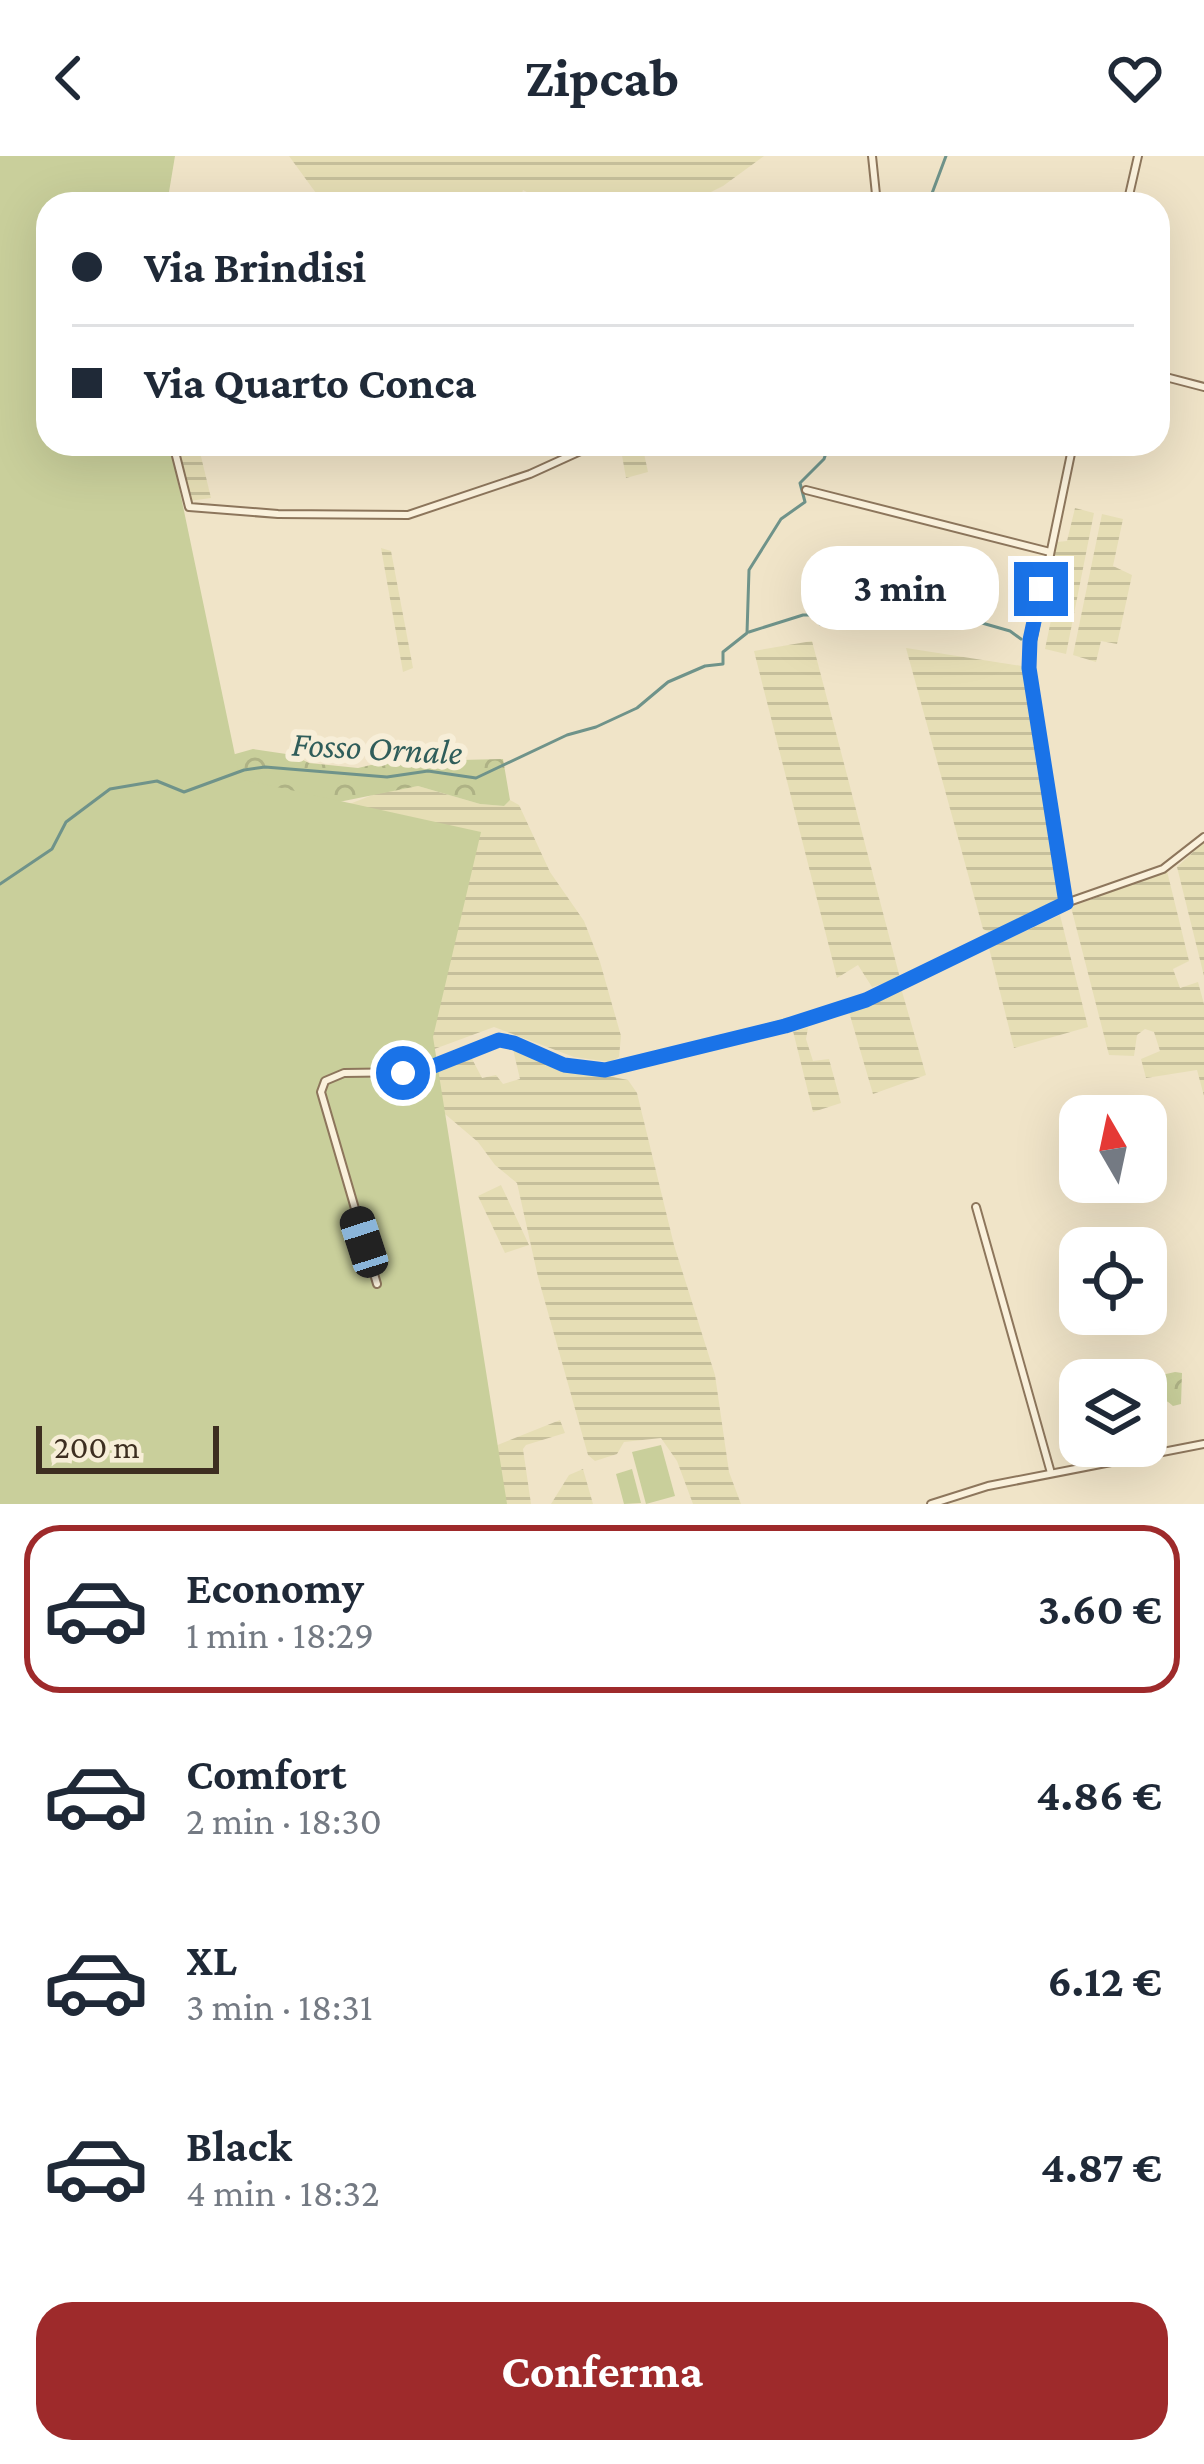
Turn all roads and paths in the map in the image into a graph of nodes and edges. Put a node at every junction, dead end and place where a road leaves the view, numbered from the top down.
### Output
1 (872, 156) edge
2 (1138, 156) edge
3 (876, 192) edge
4 (1130, 192) edge
5 (1170, 378) edge
6 (1204, 387) edge
7 (176, 456) edge
8 (570, 456) edge
9 (1070, 456) edge
10 (806, 490) dead end
11 (1050, 552) junction
12 (1204, 836) edge
13 (1066, 903) junction
14 (976, 1207) dead end
15 (377, 1284) dead end
16 (1204, 1444) edge
17 (1051, 1473) junction
18 (931, 1504) edge

1 - 3 street
2 - 4 street
5 - 6 street
7 - 8 street
9 - 11 street
10 - 11 street
11 - 13 street
12 - 13 street
13 - 15 street
14 - 17 street
16 - 17 street
17 - 18 street

